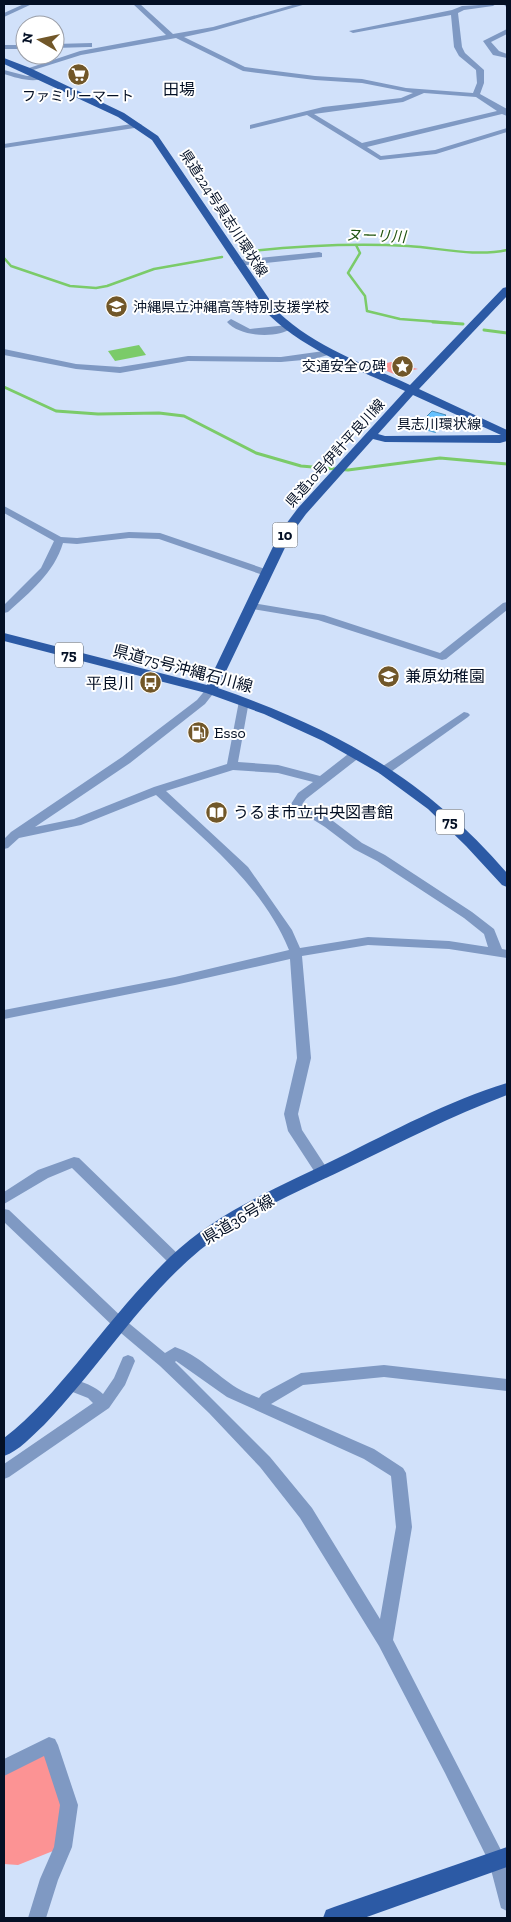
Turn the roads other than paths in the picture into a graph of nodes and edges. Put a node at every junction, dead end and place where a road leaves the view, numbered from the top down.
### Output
1 (29, 4) edge
2 (136, 4) edge
3 (304, 4) edge
4 (493, 4) edge
5 (454, 12) junction
6 (4, 15) edge
7 (353, 31) dead end
8 (507, 31) edge
9 (174, 36) junction
10 (65, 46) edge
11 (114, 47) junction
12 (507, 52) edge
13 (496, 53) junction
14 (507, 56) edge
15 (4, 62) edge
16 (27, 70) junction
17 (4, 72) edge
18 (43, 77) junction
19 (423, 92) junction
20 (476, 95) junction
21 (308, 113) junction
22 (506, 113) edge
23 (138, 125) junction
24 (253, 126) dead end
25 (507, 130) edge
26 (4, 146) edge
27 (361, 146) junction
28 (319, 255) dead end
29 (238, 263) junction
30 (507, 290) edge
31 (231, 322) dead end
32 (288, 328) junction
33 (4, 352) edge
34 (330, 353) junction
35 (412, 390) junction
36 (370, 435) junction
37 (507, 435) edge
38 (4, 509) edge
39 (59, 540) junction
40 (267, 573) junction
41 (507, 605) edge
42 (252, 606) junction
43 (4, 610) edge
44 (4, 637) edge
45 (212, 690) junction
46 (244, 701) junction
47 (464, 715) dead end
48 (356, 754) junction
49 (232, 766) junction
50 (384, 771) junction
51 (322, 781) junction
52 (158, 790) junction
53 (7, 841) edge
54 (507, 882) edge
55 (501, 952) edge
56 (296, 953) junction
57 (4, 1015) edge
58 (507, 1089) edge
59 (323, 1173) junction
60 (4, 1199) edge
61 (4, 1214) edge
62 (176, 1261) junction
63 (120, 1324) junction
64 (128, 1361) dead end
65 (165, 1362) junction
66 (70, 1384) junction
67 (507, 1385) edge
68 (104, 1404) junction
69 (262, 1406) junction
70 (4, 1448) edge
71 (4, 1472) edge
72 (385, 1641) junction
73 (4, 1768) edge
74 (502, 1859) edge
75 (507, 1902) edge
76 (36, 1918) edge
77 (334, 1918) edge

1 - 6 street
2 - 9 street
3 - 9 street
4 - 5 street
5 - 7 street
5 - 20 street
8 - 13 street
9 - 11 street
9 - 19 street
10 - 11 street
11 - 16 street
12 - 13 street
13 - 14 street
15 - 16 main road, 県道224号具志川環状線
16 - 18 main road, 県道224号具志川環状線
17 - 18 street
18 - 23 main road, 県道224号具志川環状線
19 - 20 street
19 - 21 street
20 - 22 street
21 - 24 street
21 - 27 street
22 - 27 street
23 - 26 street
23 - 29 main road, 県道224号具志川環状線
25 - 27 street
28 - 29 street
29 - 32 main road, 県道224号具志川環状線
30 - 35 main road, 県道10号伊計平良川線 / 10
31 - 32 street
32 - 34 main road, 県道224号具志川環状線
33 - 34 street
34 - 35 main road, 県道224号具志川環状線
35 - 36 main road, 県道10号伊計平良川線 / 10
35 - 37 main road, 具志川環状線
36 - 37 main road, 具志川環状線
36 - 40 main road, 県道10号伊計平良川線 / 10
38 - 39 street
39 - 40 street
39 - 43 street
40 - 42 main road, 県道10号伊計平良川線 / 10
41 - 42 street
42 - 45 main road, 県道10号伊計平良川線 / 10
44 - 45 main road, 県道75号沖縄石川線 / 75
45 - 46 main road, 県道75号沖縄石川線 / 75
45 - 53 street
46 - 48 main road, 県道75号沖縄石川線 / 75
46 - 49 street
47 - 50 street
48 - 50 main road, 県道75号沖縄石川線 / 75
48 - 51 street
49 - 51 street
49 - 52 street
50 - 54 main road, 県道75号沖縄石川線 / 75
51 - 55 street
52 - 53 street
52 - 56 street
55 - 56 street
56 - 57 street
56 - 59 street
58 - 59 main road, 県道36号線
59 - 62 main road, 県道36号線
60 - 62 street
61 - 63 street
62 - 63 main road, 県道36号線
63 - 65 street
63 - 66 main road, 県道36号線
64 - 68 street
65 - 69 street
65 - 72 street
66 - 68 street
66 - 70 main road, 県道36号線
67 - 69 street
68 - 71 street
69 - 72 street
72 - 74 street
73 - 76 street
74 - 75 street
74 - 77 main road

